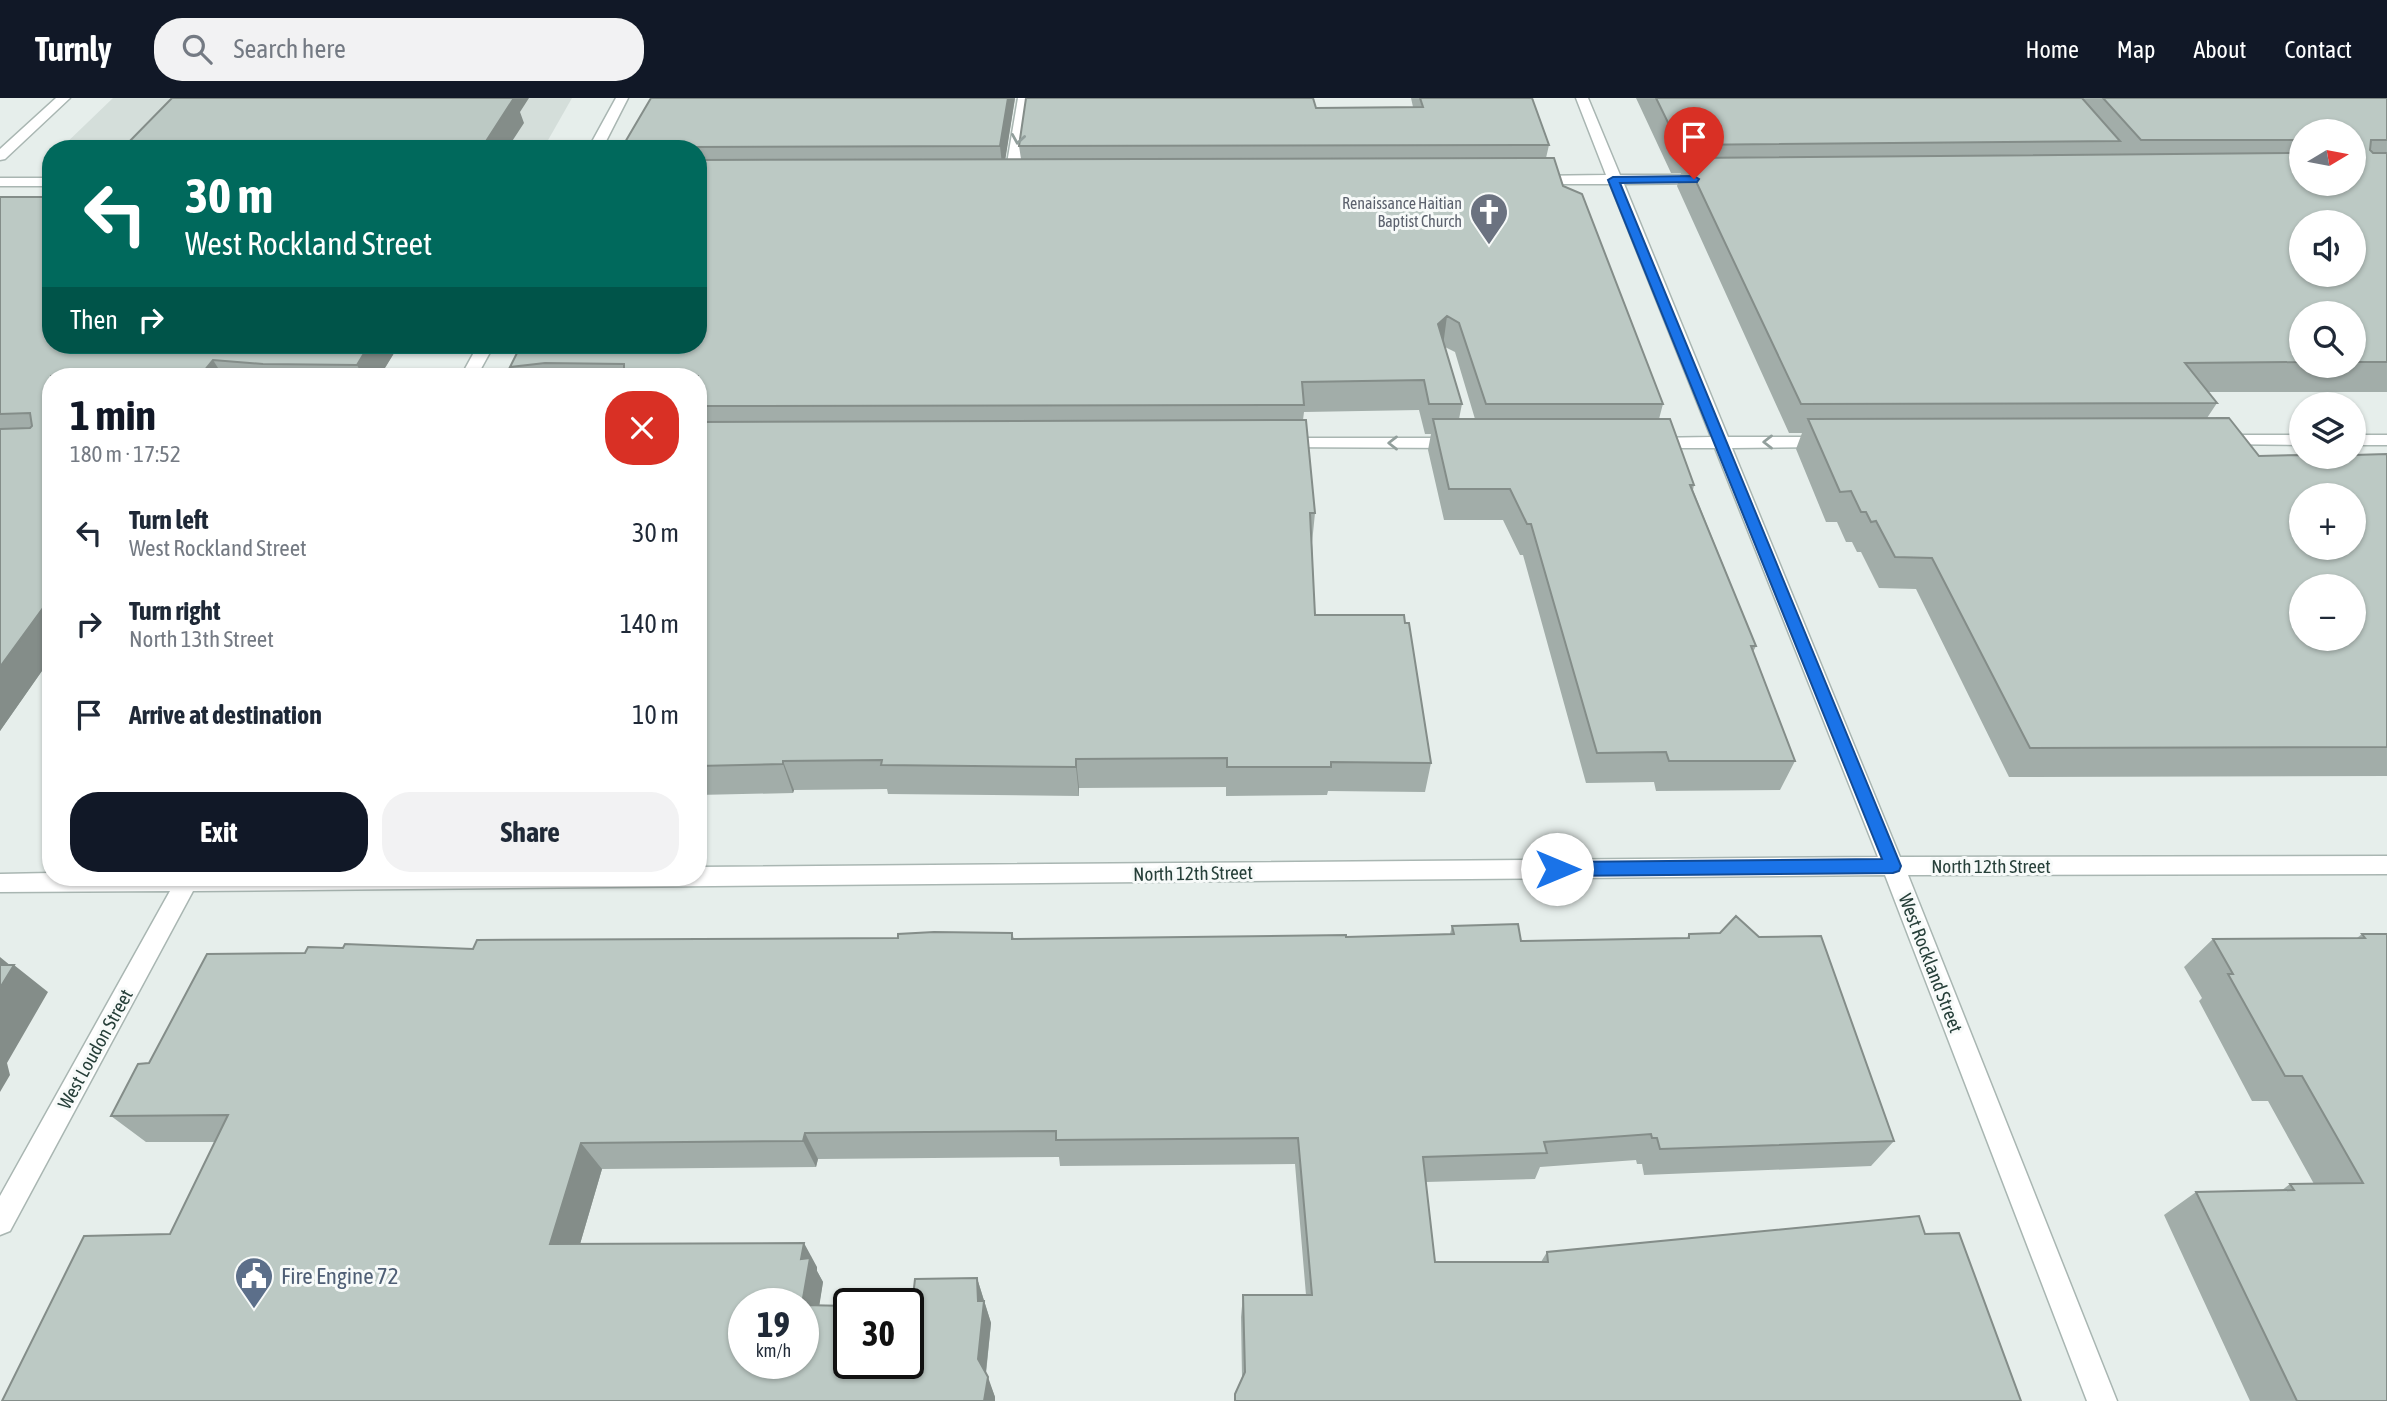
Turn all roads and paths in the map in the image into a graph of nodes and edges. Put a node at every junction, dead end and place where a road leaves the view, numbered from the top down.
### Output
1 (64, 98) edge
2 (622, 98) edge
3 (1024, 98) edge
4 (1582, 98) edge
5 (600, 140) edge
6 (0, 156) edge
7 (1723, 179) edge
8 (1518, 180) edge
9 (1613, 180) junction
10 (1011, 181) edge
11 (0, 182) edge
12 (42, 182) edge
13 (2204, 440) edge
14 (2289, 440) edge
15 (2366, 440) edge
16 (2387, 440) edge
17 (1720, 442) junction
18 (1844, 442) edge
19 (1264, 443) edge
20 (1471, 443) edge
21 (1637, 443) edge
22 (2387, 865) edge
23 (1893, 866) junction
24 (707, 876) edge
25 (42, 882) edge
26 (0, 883) edge
27 (185, 886) edge
28 (0, 1222) edge
29 (2102, 1401) edge

1 - 6 street
2 - 5 street
3 -> 10 street
4 - 9 street, West Rockland Street
7 - 9 street
8 - 9 street
9 - 17 street, West Rockland Street
11 - 12 street
13 - 14 street
15 - 16 street
18 -> 17 street
17 - 21 street
17 - 23 street, West Rockland Street
20 -> 19 street
22 - 23 street, North 12th Street
23 - 24 street, North 12th Street
23 - 29 street, West Rockland Street
25 - 26 street, North 12th Street
27 - 28 street, West Loudon Street

